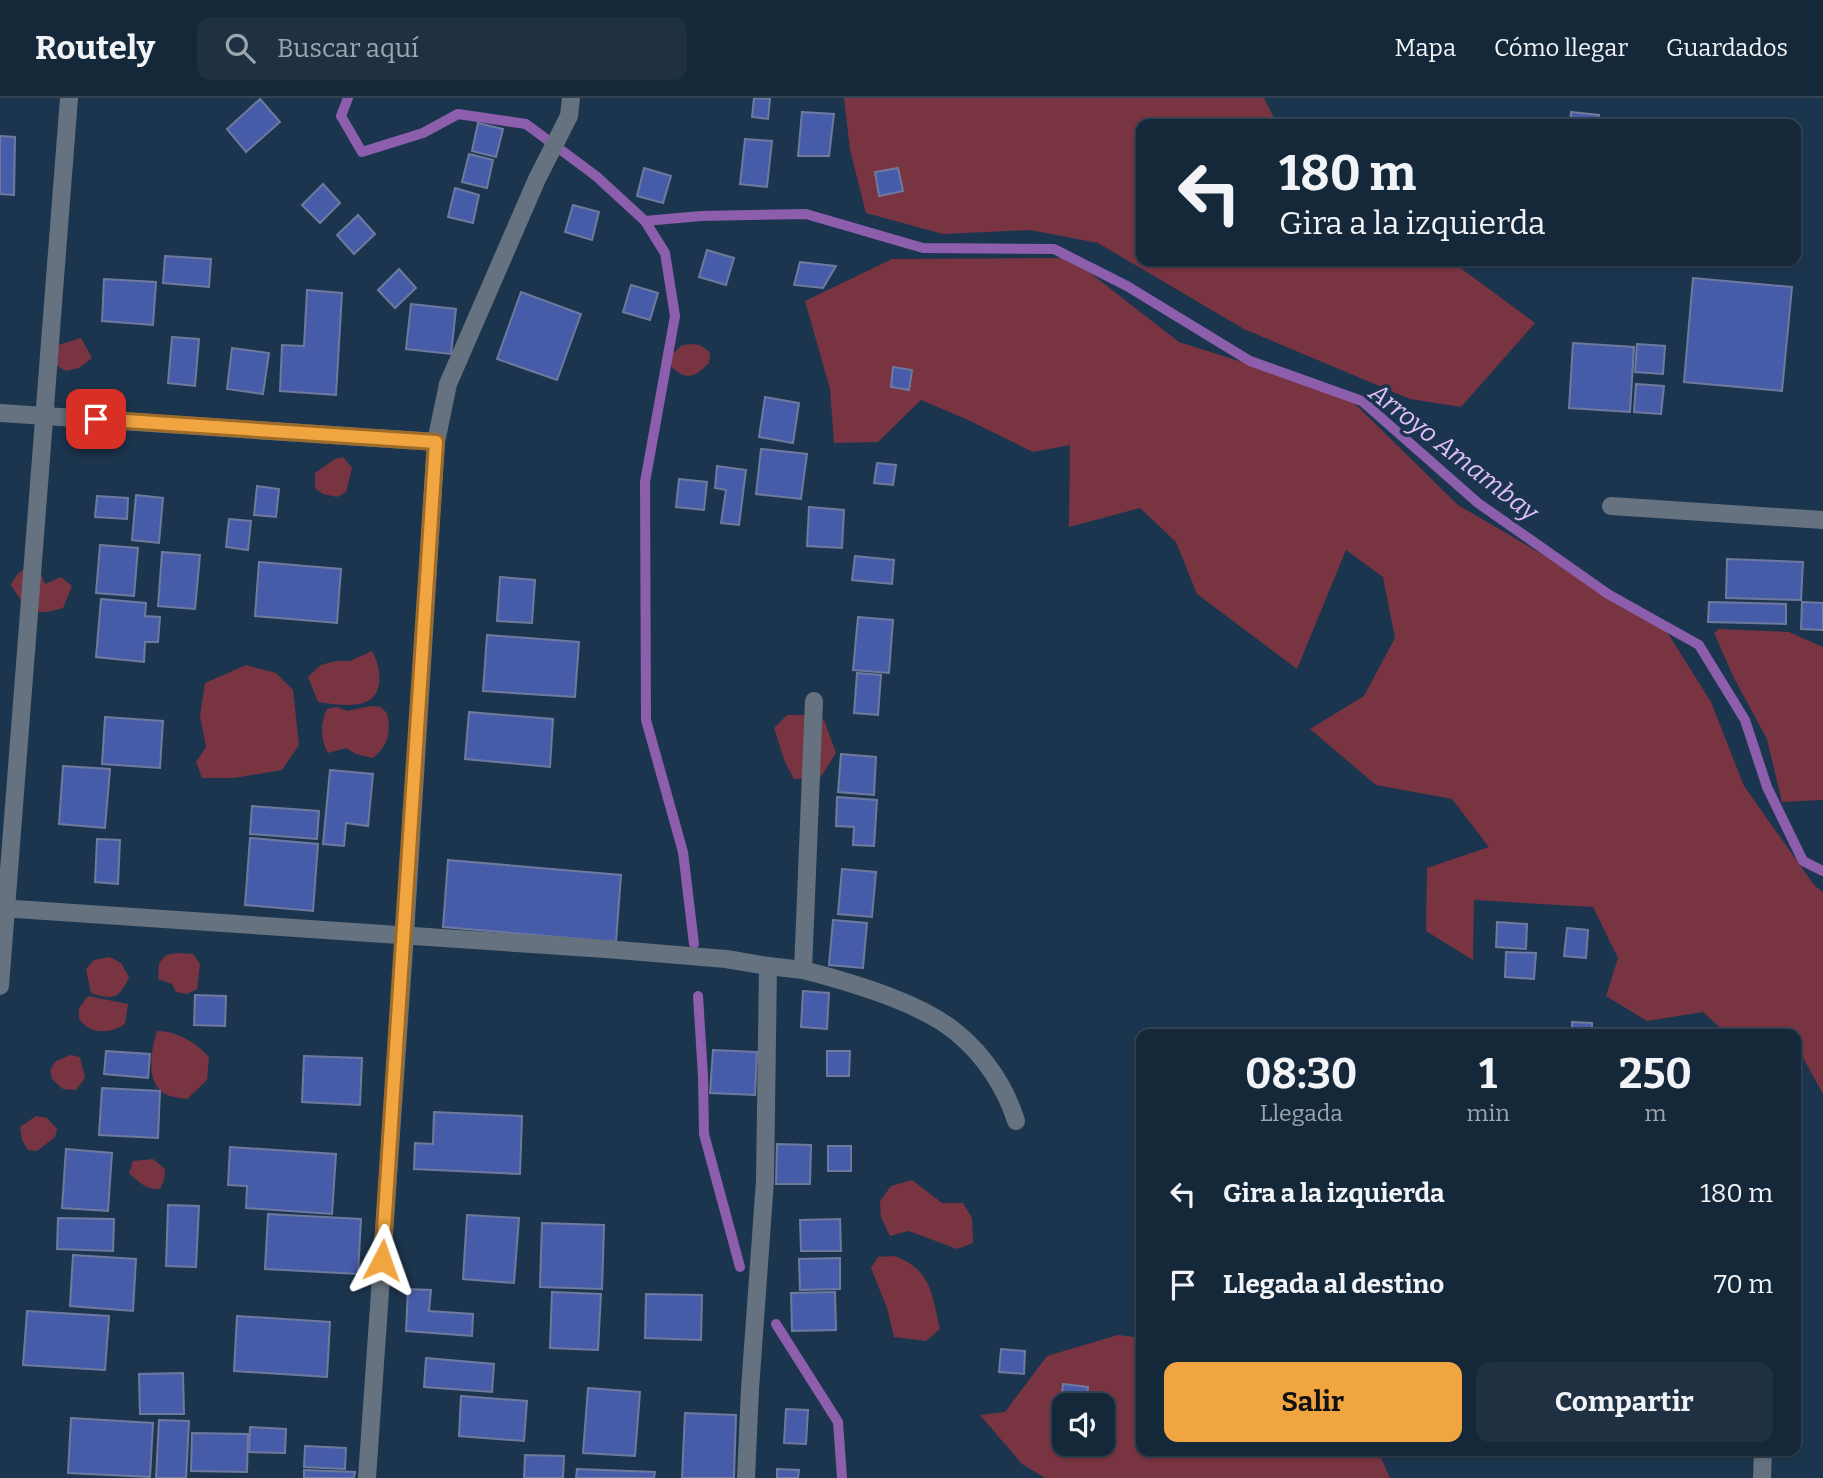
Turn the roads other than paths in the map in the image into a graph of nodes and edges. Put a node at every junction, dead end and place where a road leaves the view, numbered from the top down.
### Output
1 (69, 98) edge
2 (570, 107) edge
3 (0, 413) edge
4 (44, 415) junction
5 (436, 442) junction
6 (1611, 506) dead end
7 (1823, 520) edge
8 (814, 701) dead end
9 (3, 908) edge
10 (405, 934) junction
11 (768, 966) junction
12 (803, 970) junction
13 (0, 986) edge
14 (1016, 1121) dead end
15 (1763, 1456) edge
16 (367, 1478) edge
17 (746, 1478) edge
18 (1762, 1478) edge

1 - 4 street
2 - 5 street
3 - 4 street
4 - 5 street
4 - 9 street
5 - 10 street
6 - 7 street
8 - 12 street
9 - 10 street
9 - 13 street
10 - 11 street
10 - 16 street
11 - 12 street
11 - 17 street
12 - 14 street
15 - 18 street

